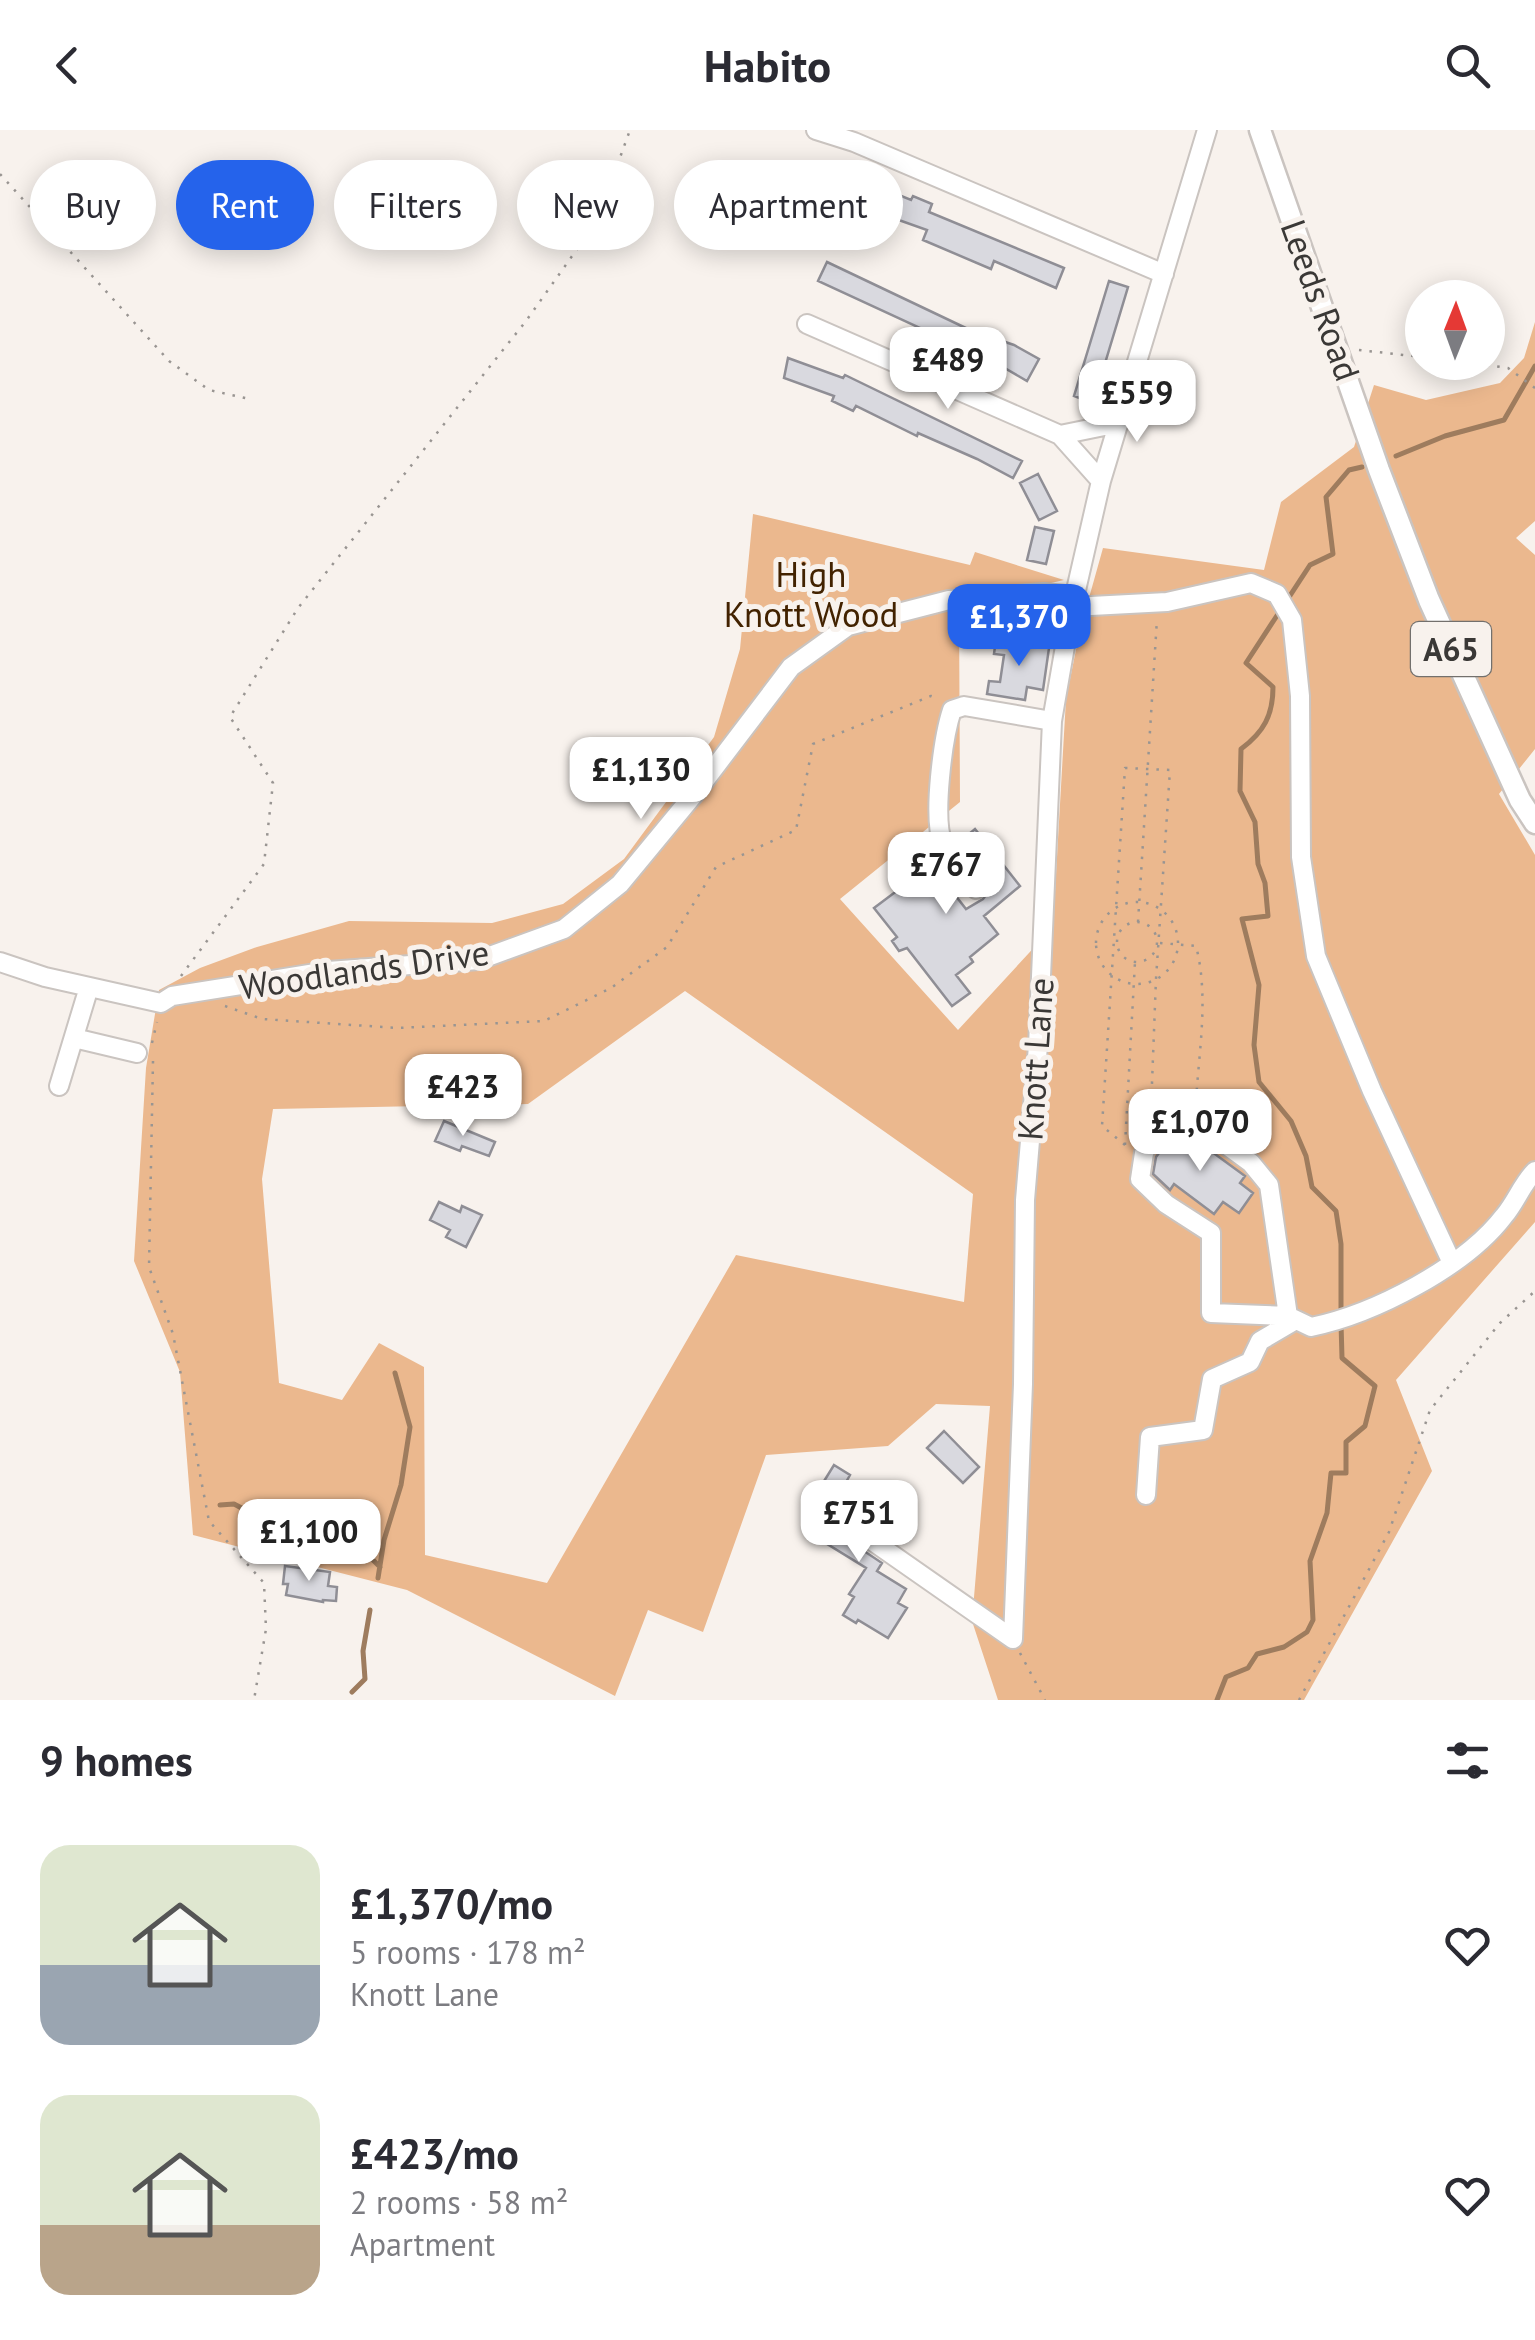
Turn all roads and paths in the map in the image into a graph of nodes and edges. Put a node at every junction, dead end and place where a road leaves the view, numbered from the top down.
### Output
1 (630, 130) edge
2 (816, 130) edge
3 (1207, 130) edge
4 (1260, 130) edge
5 (0, 174) edge
6 (1164, 274) junction
7 (807, 324) dead end
8 (1357, 349) dead end
9 (1405, 355) edge
10 (1505, 368) edge
11 (1535, 388) edge
12 (250, 400) dead end
13 (1119, 423) junction
14 (1060, 435) junction
15 (1102, 481) junction
16 (1074, 602) junction
17 (1158, 602) junction
18 (1052, 721) junction
19 (1148, 768) junction
20 (1535, 823) edge
21 (976, 889) dead end
22 (1140, 902) junction
23 (1116, 907) junction
24 (1160, 909) junction
25 (1138, 922) junction
26 (1114, 944) junction
27 (1158, 944) junction
28 (1178, 944) junction
29 (0, 962) edge
30 (1136, 962) junction
31 (1113, 976) junction
32 (1156, 979) junction
33 (1133, 983) junction
34 (89, 987) junction
35 (162, 1003) junction
36 (74, 1038) junction
37 (137, 1053) dead end
38 (59, 1086) dead end
39 (1194, 1122) junction
40 (1147, 1144) junction
41 (1125, 1145) junction
42 (1535, 1171) edge
43 (1452, 1263) junction
44 (1535, 1291) edge
45 (1291, 1318) junction
46 (1146, 1495) dead end
47 (854, 1528) dead end
48 (1013, 1639) junction
49 (254, 1700) edge
50 (1045, 1700) edge
51 (1300, 1700) edge

1 - 35 path
2 - 6 street
3 - 6 street, Knott Lane
4 - 20 main road, Leeds Road / A65
5 - 12 path
6 - 13 street, Knott Lane
7 - 14 street
8 - 9 path
10 - 11 path
13 - 14 street
13 - 15 street, Knott Lane
14 - 15 street
15 - 16 street, Knott Lane
16 - 17 street, Woodlands Drive
16 - 18 street, Knott Lane
16 - 35 street, Woodlands Drive
17 - 19 path
17 - 43 street, Woodlands Drive
18 - 21 street
18 - 48 street, Knott Lane
19 - 22 path
19 - 23 path
19 - 24 path
22 - 23 path
22 - 24 path
22 - 25 path
23 - 26 path
23 - 31 path
24 - 27 path
24 - 28 path
25 - 26 path
25 - 27 path
26 - 30 path
26 - 31 path
27 - 28 path
27 - 30 path
27 - 32 path
28 - 32 path
28 - 39 path
29 - 34 street, Woodlands Drive
30 - 33 path
31 - 33 path
31 - 41 path
32 - 33 path
32 - 40 path
33 - 41 path
34 - 35 street, Woodlands Drive
34 - 36 street
35 - 49 path
36 - 37 street
36 - 38 street
39 - 40 street
39 - 45 street
40 - 41 path
40 - 45 street
42 - 43 street
43 - 45 street
44 - 51 path
45 - 46 street
47 - 48 street
48 - 50 path

